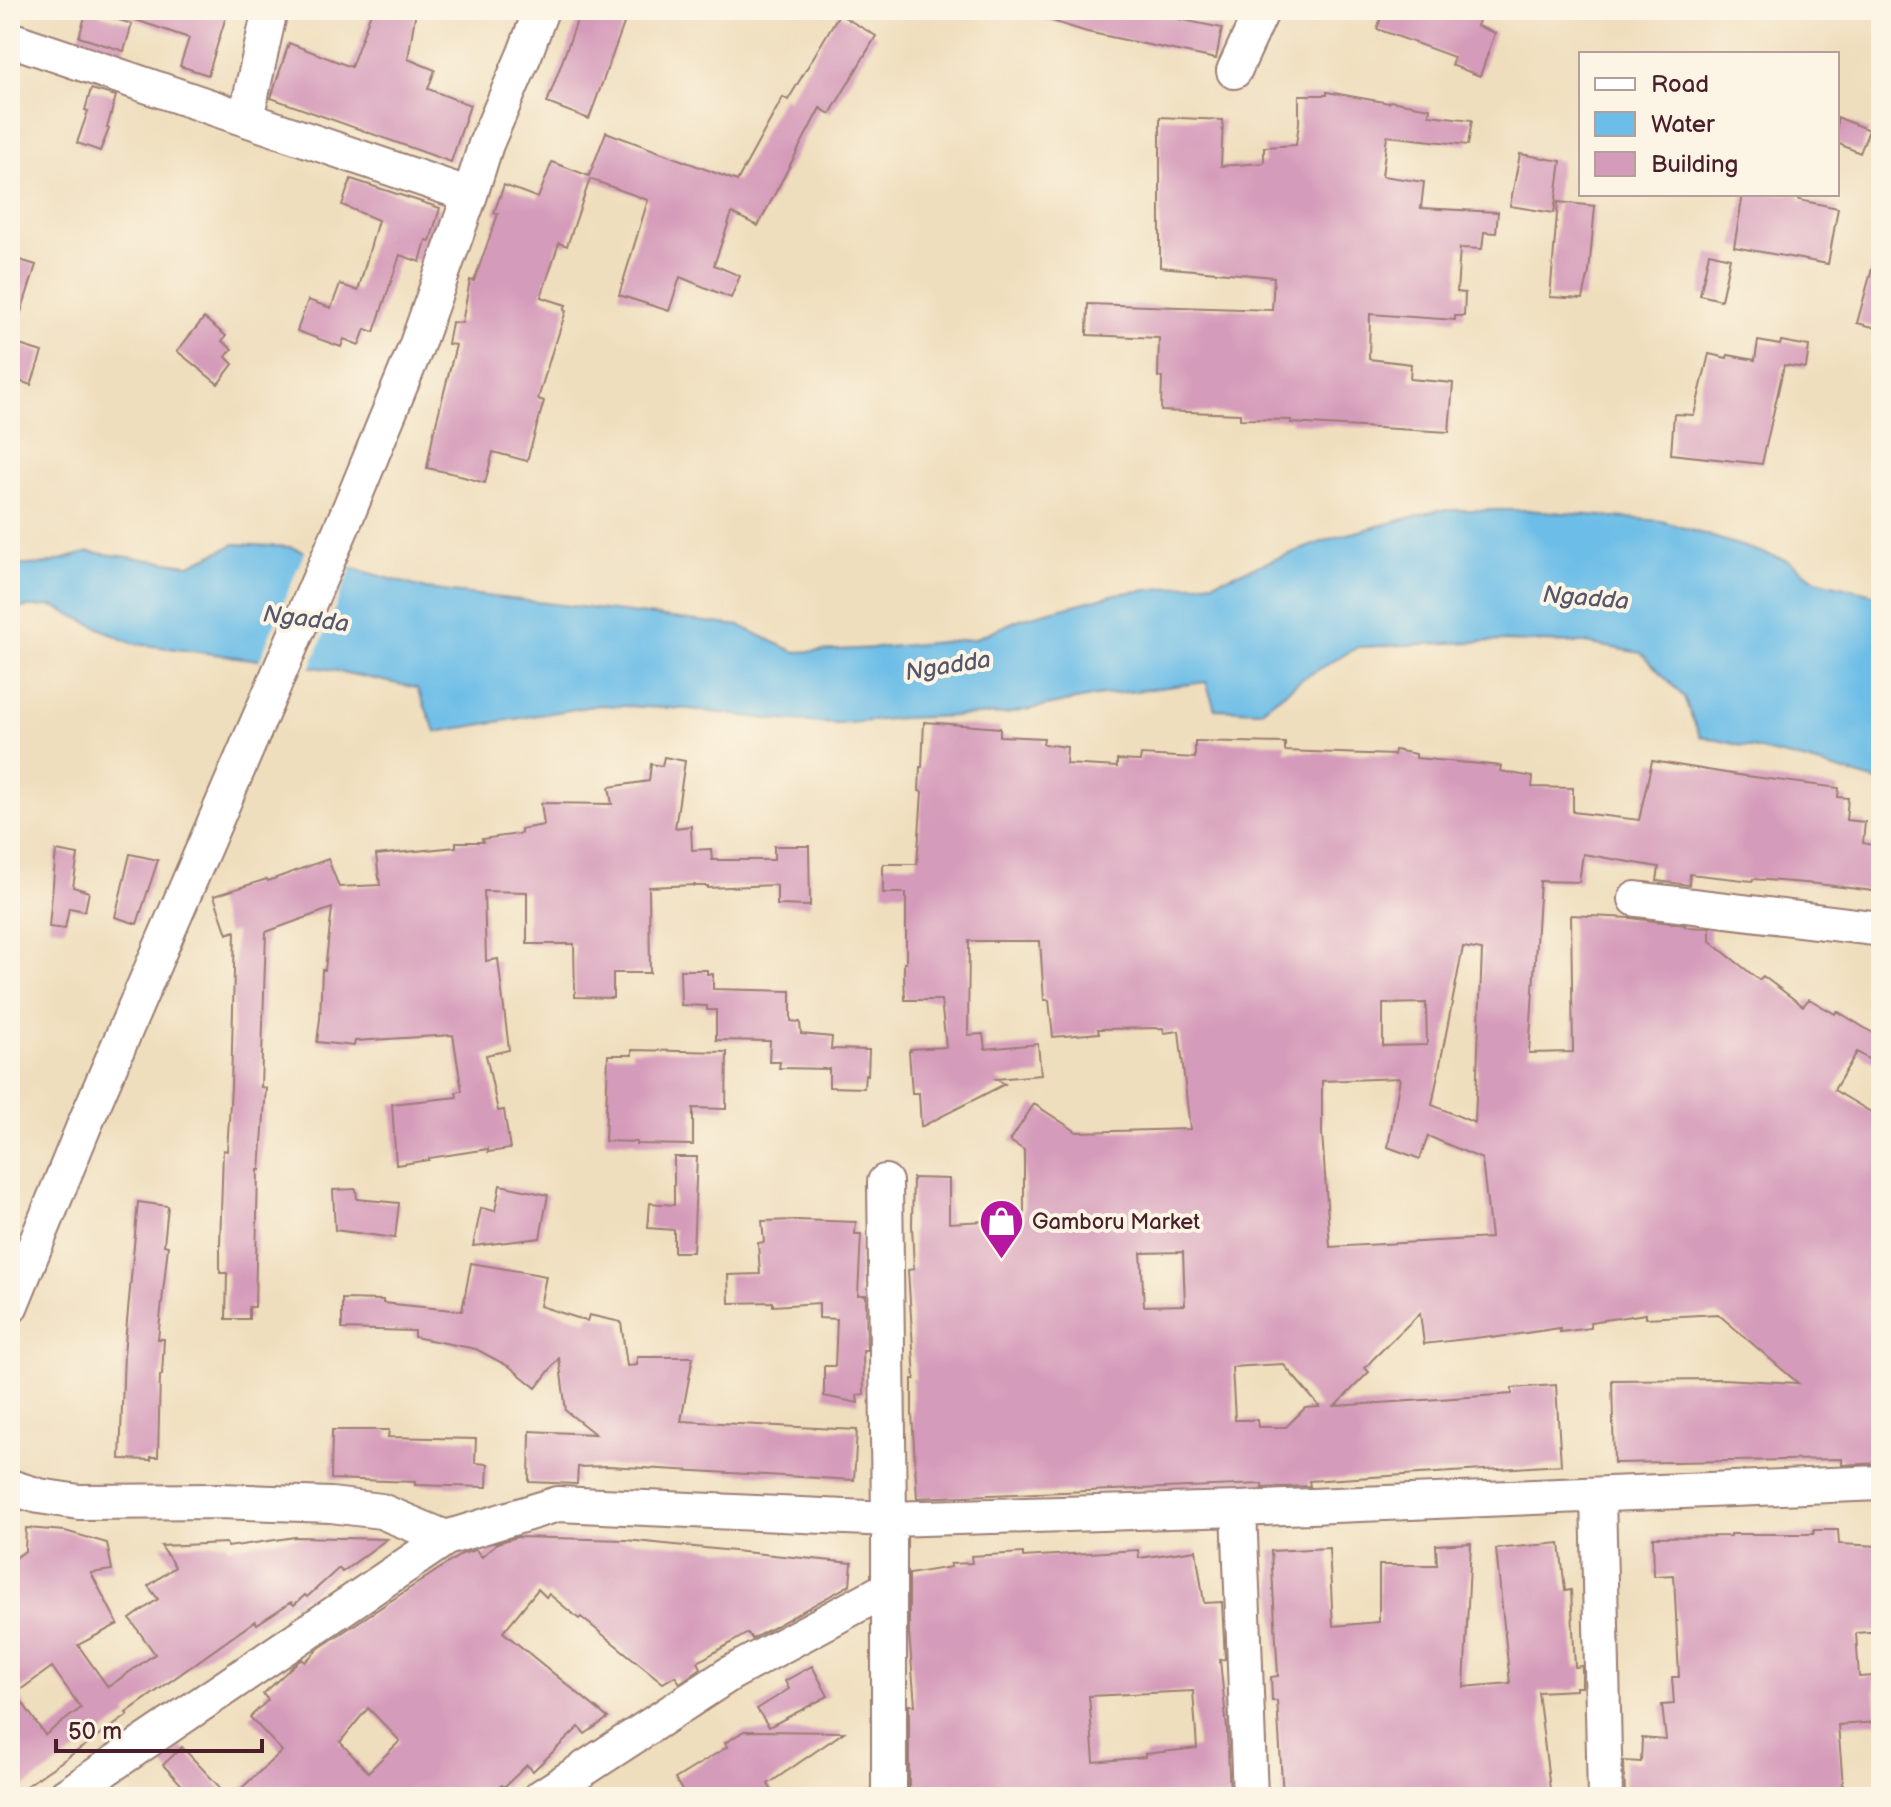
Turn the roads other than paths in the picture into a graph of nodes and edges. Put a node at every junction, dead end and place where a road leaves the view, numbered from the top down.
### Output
1 (270, 10) edge
2 (541, 10) edge
3 (1262, 10) edge
4 (10, 39) edge
5 (1234, 71) dead end
6 (246, 118) junction
7 (470, 195) junction
8 (1636, 899) dead end
9 (1881, 929) edge
10 (885, 1182) dead end
11 (10, 1307) edge
12 (1881, 1483) edge
13 (10, 1487) edge
14 (1598, 1495) junction
15 (1239, 1509) junction
16 (889, 1519) junction
17 (446, 1538) junction
18 (889, 1588) junction
19 (64, 1797) edge
20 (541, 1797) edge
21 (889, 1797) edge
22 (1250, 1797) edge
23 (1605, 1797) edge

1 - 6 street
2 - 7 street
3 - 5 street
4 - 6 street
6 - 7 street
7 - 11 street
8 - 9 street
10 - 16 street
12 - 14 street
13 - 17 street
14 - 15 street
14 - 23 street
15 - 16 street
15 - 22 street
16 - 17 street
16 - 18 street
17 - 19 street
18 - 20 street
18 - 21 street

